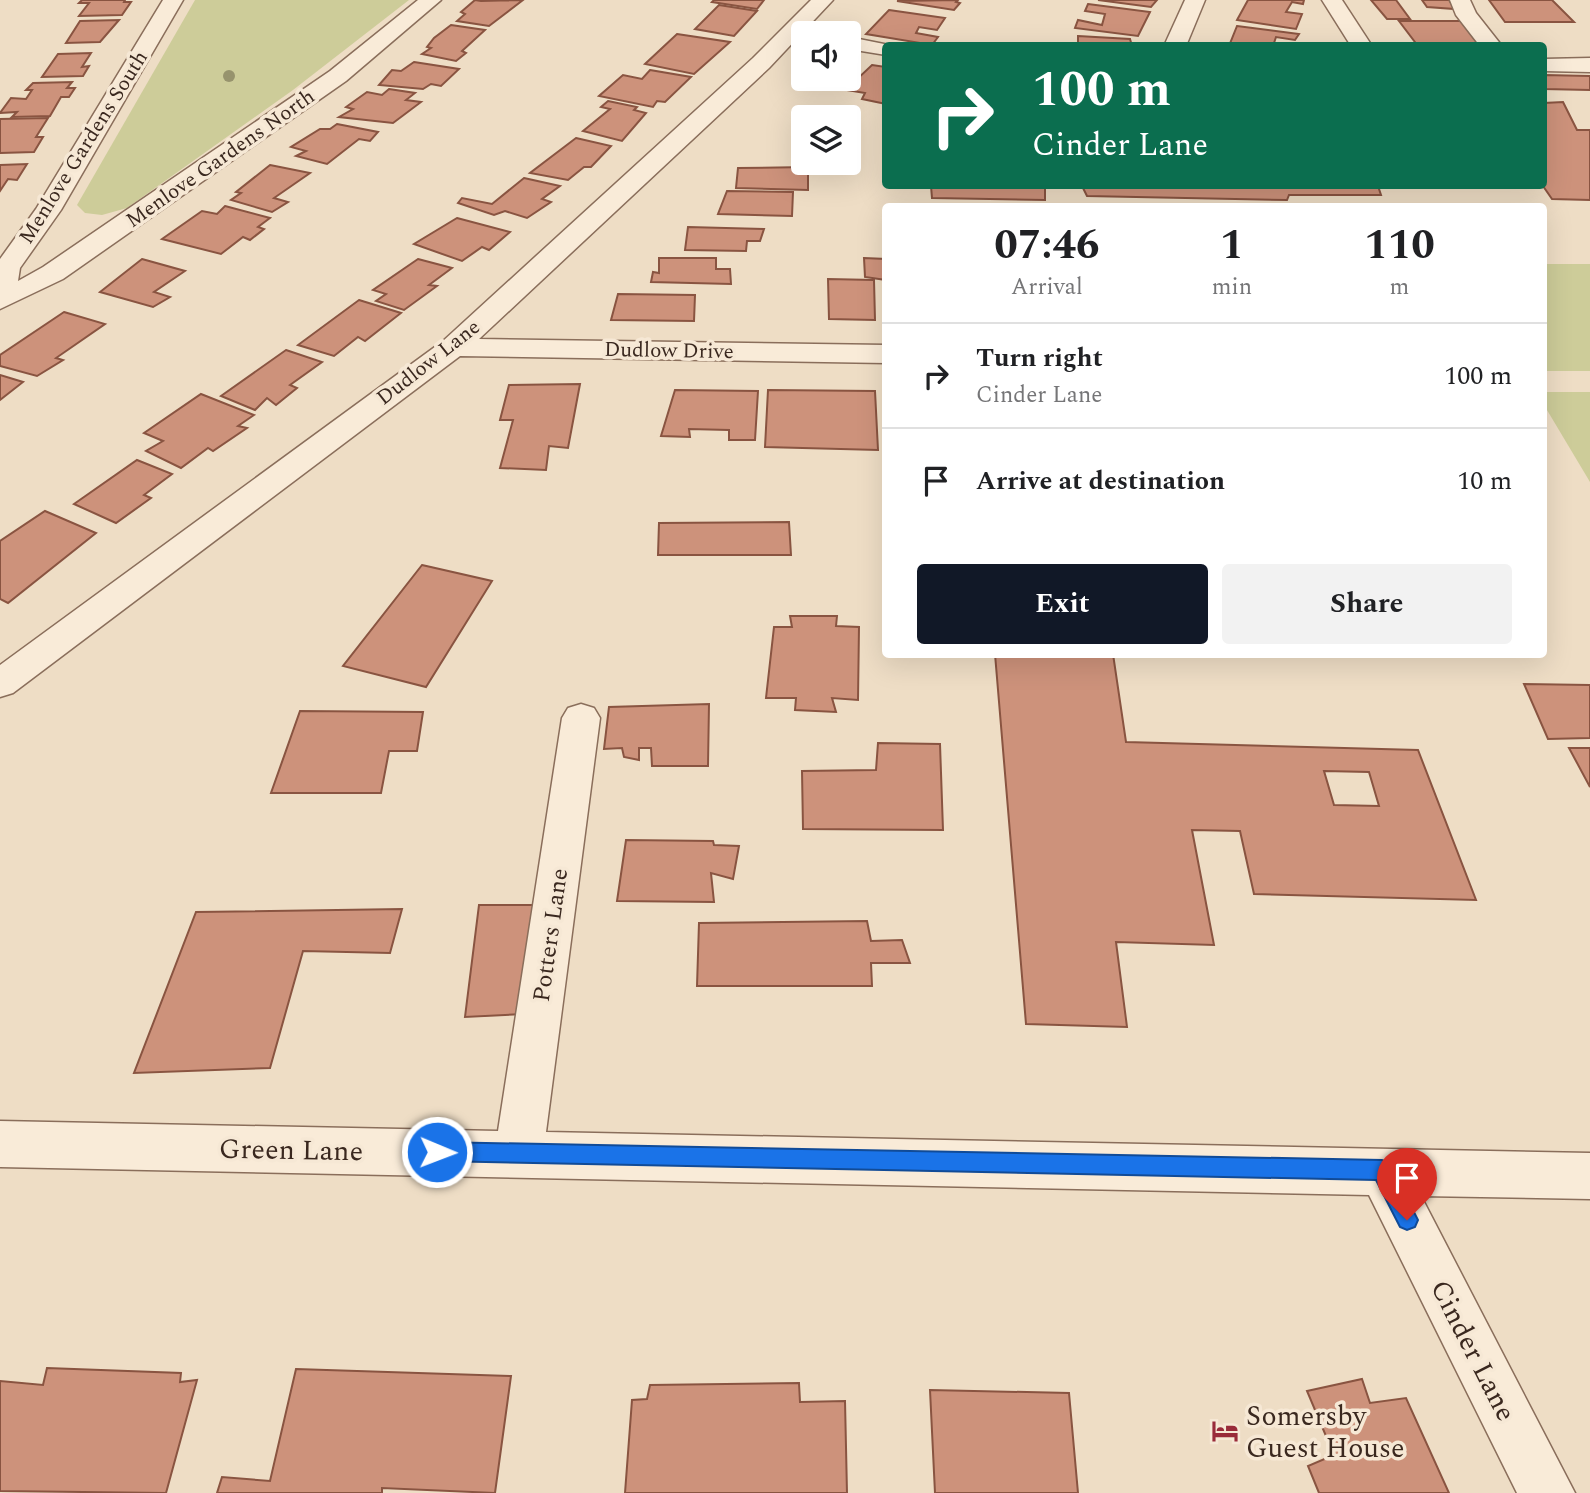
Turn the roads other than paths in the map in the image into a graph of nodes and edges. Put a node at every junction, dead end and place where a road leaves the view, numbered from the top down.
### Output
1 (173, 0) edge
2 (431, 0) edge
3 (822, 0) edge
4 (1195, 0) edge
5 (1332, 0) edge
6 (1460, 0) edge
7 (807, 21) edge
8 (791, 40) edge
9 (1177, 42) edge
10 (1359, 42) edge
11 (1489, 42) edge
12 (861, 45) edge
13 (882, 48) edge
14 (1547, 65) edge
15 (1590, 65) edge
16 (0, 299) edge
17 (453, 347) junction
18 (882, 354) edge
19 (0, 684) edge
20 (581, 718) dead end
21 (0, 1144) edge
22 (519, 1153) junction
23 (1382, 1170) junction
24 (1590, 1176) edge
25 (1546, 1493) edge

1 - 16 street, Menlove Gardens South
2 - 16 street, Menlove Gardens North
3 - 7 street, Dudlow Lane
4 - 9 street
5 - 10 street
6 - 11 street
8 - 17 street, Dudlow Lane
12 - 13 street
14 - 15 street
17 - 18 street, Dudlow Drive
17 - 19 street, Dudlow Lane
20 - 22 street, Potters Lane
21 - 22 street, Green Lane
22 - 23 street, Green Lane
23 - 24 street, Green Lane
23 - 25 street, Cinder Lane

